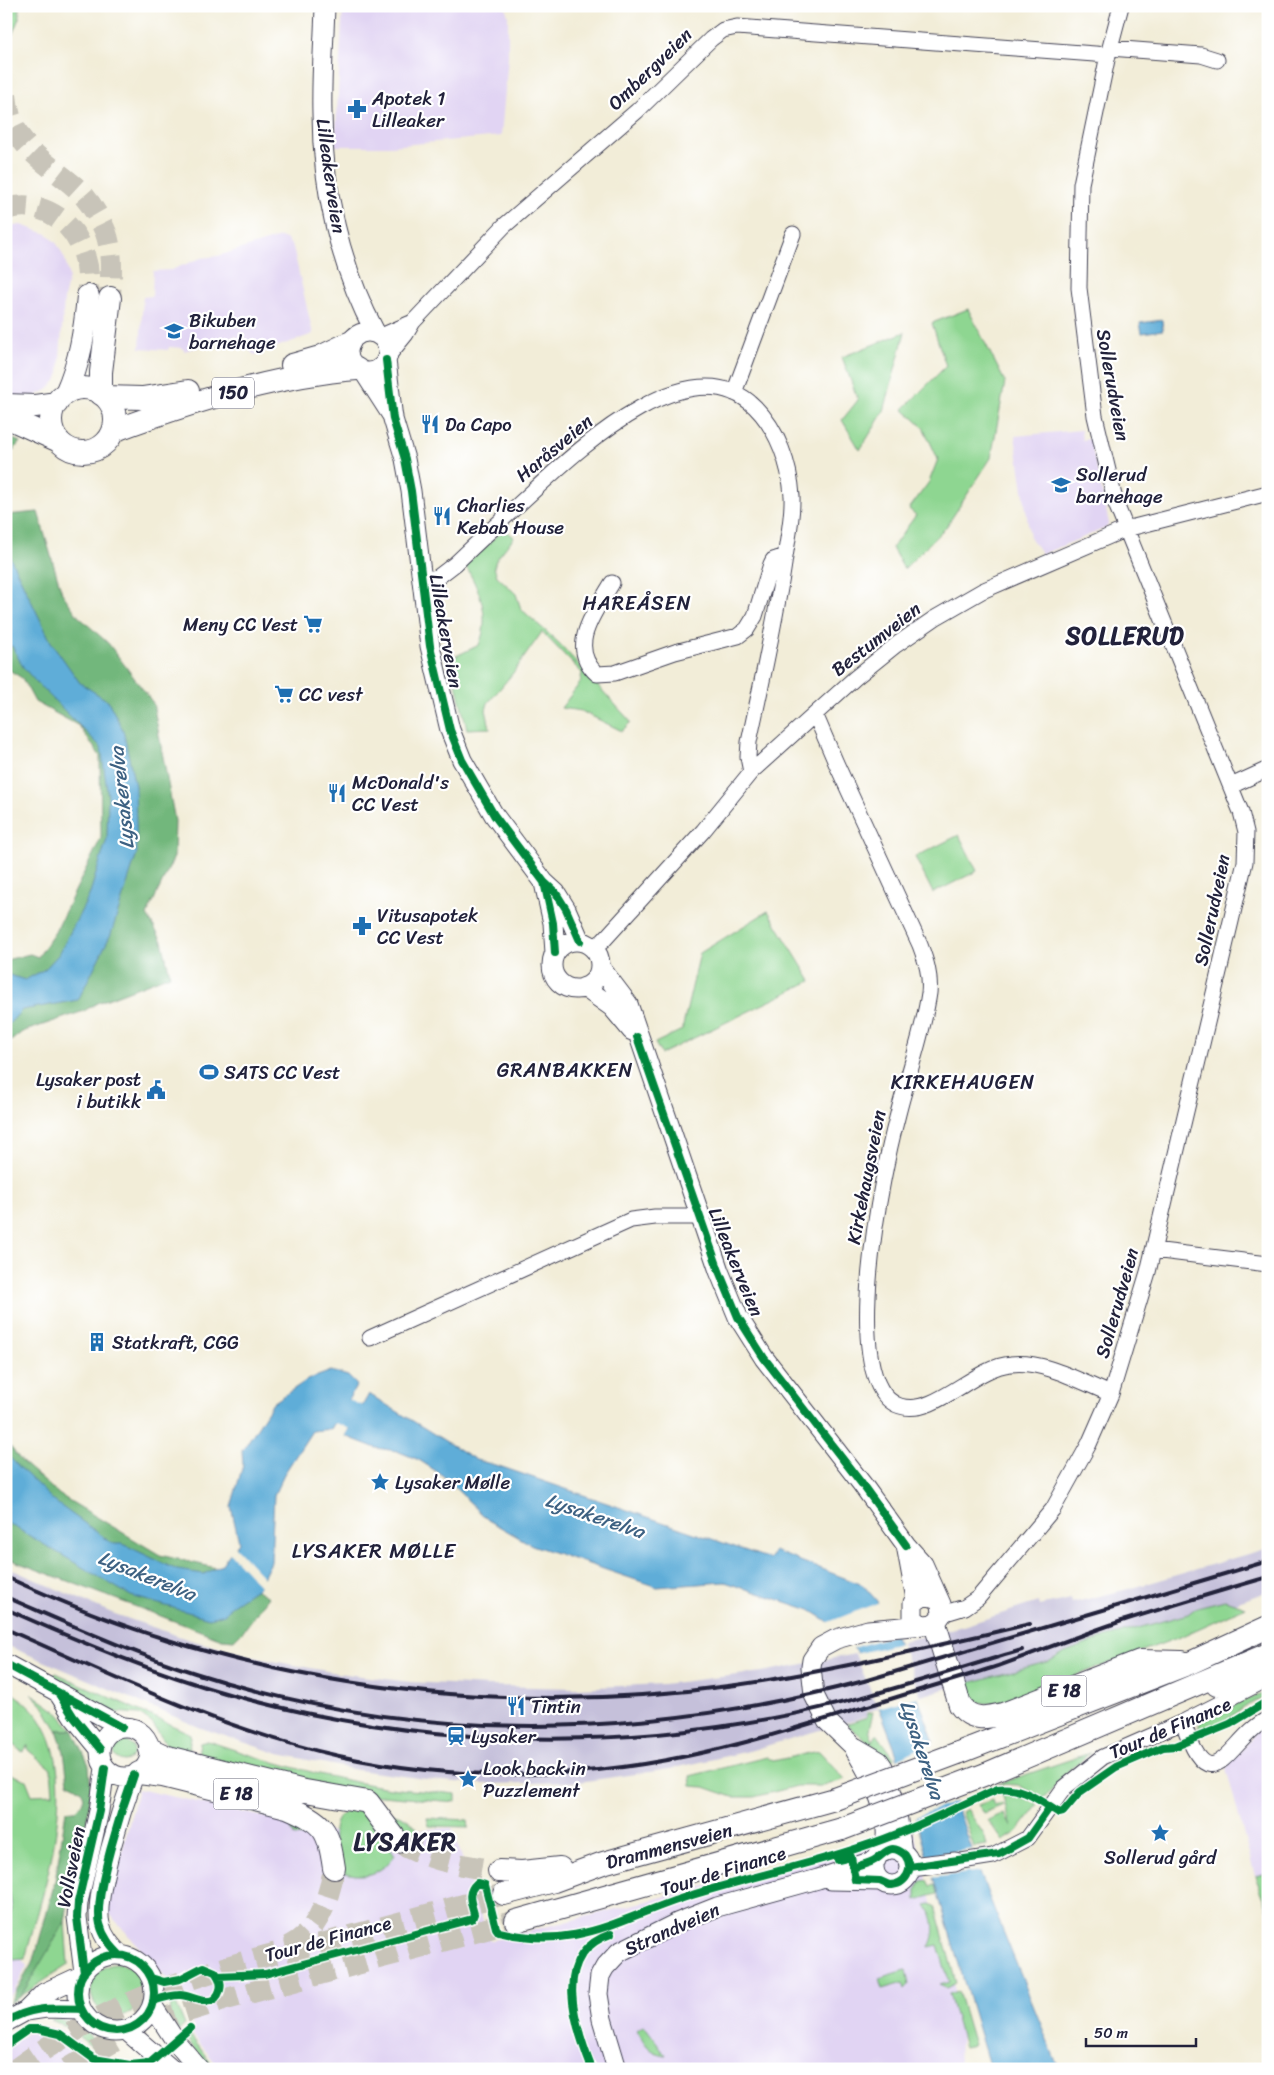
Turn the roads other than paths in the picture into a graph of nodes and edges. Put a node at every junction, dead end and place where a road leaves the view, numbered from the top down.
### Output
1 (325, 6) edge
2 (1122, 6) edge
3 (1109, 51) junction
4 (1217, 60) dead end
5 (793, 234) dead end
6 (352, 285) junction
7 (88, 296) tunnel mouth
8 (110, 298) tunnel mouth
9 (413, 322) junction
10 (378, 334) junction
11 (352, 340) junction
12 (387, 358) junction
13 (360, 370) junction
14 (734, 393) junction
15 (103, 395) junction
16 (53, 401) junction
17 (6, 405) edge
18 (6, 416) edge
19 (393, 418) junction
20 (113, 431) junction
21 (59, 441) junction
22 (1268, 493) edge
23 (1126, 529) junction
24 (785, 556) junction
25 (421, 580) junction
26 (612, 583) dead end
27 (815, 714) junction
28 (1268, 768) edge
29 (751, 772) junction
30 (1231, 786) junction
31 (544, 882) junction
32 (587, 945) junction
33 (555, 953) junction
34 (600, 967) junction
35 (584, 987) junction
36 (637, 1037) junction
37 (700, 1217) junction
38 (1153, 1250) junction
39 (1268, 1264) edge
40 (370, 1338) dead end
41 (1111, 1394) junction
42 (906, 1545) junction
43 (914, 1603) junction
44 (934, 1615) junction
45 (897, 1622) junction
46 (1268, 1627) edge
47 (1268, 1654) edge
48 (1190, 1663) junction
49 (6, 1664) edge
50 (1268, 1677) edge
51 (1187, 1690) junction
52 (60, 1694) junction
53 (1268, 1719) edge
54 (1183, 1722) junction
55 (122, 1727) junction
56 (100, 1749) junction
57 (150, 1749) junction
58 (105, 1768) junction
59 (137, 1774) junction
60 (398, 1842) tunnel mouth
61 (893, 1858) junction
62 (954, 1862) joint
63 (603, 1863) junction
64 (334, 1868) tunnel mouth
65 (499, 1871) tunnel mouth
66 (818, 1879) junction
67 (880, 1881) junction
68 (504, 1894) tunnel mouth
69 (516, 1921) tunnel mouth
70 (120, 1956) junction
71 (83, 1974) junction
72 (152, 2005) junction
73 (82, 2009) junction
74 (26, 2011) junction
75 (6, 2022) edge
76 (126, 2030) junction
77 (171, 2069) edge
78 (199, 2069) edge
79 (617, 2069) edge

1 - 6 main road, Lilleakerveien
2 - 3 street, Sollerudveien
3 - 4 street
3 - 9 street, Ombergveien
3 - 23 street, Sollerudveien
5 - 14 street
6 - 10 main road, Lilleakerveien
6 - 11 main road, Lilleakerveien
7 - 16 highway
8 - 15 highway
9 - 10 street, Ombergveien
9 - 12 street, Ombergveien
10 - 11 main road
10 - 12 main road
11 - 13 main road
11 - 15 highway, 150
12 - 13 main road
12 - 19 main road, Lilleakerveien
13 - 19 main road, Lilleakerveien
13 - 20 highway, 150
14 - 24 street, Haråsveien
14 - 25 street, Haråsveien
15 - 16 highway, 150
15 - 20 highway
16 - 17 highway
16 - 21 highway
18 - 21 highway
19 - 25 main road, Lilleakerveien
20 - 21 highway, 150
22 - 23 street, Bestumveien
23 - 27 street, Bestumveien
23 - 30 street, Sollerudveien
24 - 26 street
24 - 29 street, Haråsveien
25 - 31 main road, Lilleakerveien
27 - 29 street, Bestumveien
27 - 41 street, Kirkehaugsveien
28 - 30 street
29 - 32 street, Bestumveien
30 - 38 street, Sollerudveien
31 - 32 main road, Lilleakerveien
31 - 33 main road, Lilleakerveien
32 - 33 main road
32 - 34 main road
33 - 35 main road
34 - 35 main road
34 - 36 main road, Lilleakerveien
35 - 36 main road, Lilleakerveien
36 - 37 main road, Lilleakerveien
37 - 40 street, Lilleakerveien
37 - 42 main road, Lilleakerveien
38 - 39 street
38 - 41 street, Sollerudveien
41 - 44 street, Sollerudveien
42 - 43 main road, Lilleakerveien
42 - 44 main road, Lilleakerveien
43 - 44 main road
43 - 44 main road, Lilleakerveien
43 - 45 main road
44 - 45 main road
44 - 48 highway, E 18
45 - 61 main road
46 - 48 highway, E 18
47 - 51 highway, E 18
48 - 63 highway, Drammensveien / E 18, bridge
49 - 52 main road
50 - 51 highway
50 - 54 street
51 - 69 highway, Drammensveien / E 18, bridge
52 - 55 main road
52 - 56 main road
53 - 54 street
54 - 62 street
55 - 56 main road
55 - 57 main road
56 - 58 main road
57 - 59 main road
57 - 60 highway, E 18
58 - 59 main road
58 - 71 main road, Vollsveien
59 - 64 highway, E 18
59 - 70 main road, Vollsveien
61 - 62 main road, Strandveien
61 - 66 main road, Strandveien
61 - 67 main road
61 - 67 main road, Strandveien
63 - 65 highway, E 18
63 - 68 highway, Drammensveien / E 18
66 - 67 main road, Strandveien
66 - 79 main road, Strandveien
70 - 71 main road
70 - 72 main road
71 - 73 main road
71 - 74 main road
72 - 76 main road
72 - 78 main road
73 - 74 main road
73 - 76 main road
74 - 75 main road
76 - 77 main road

